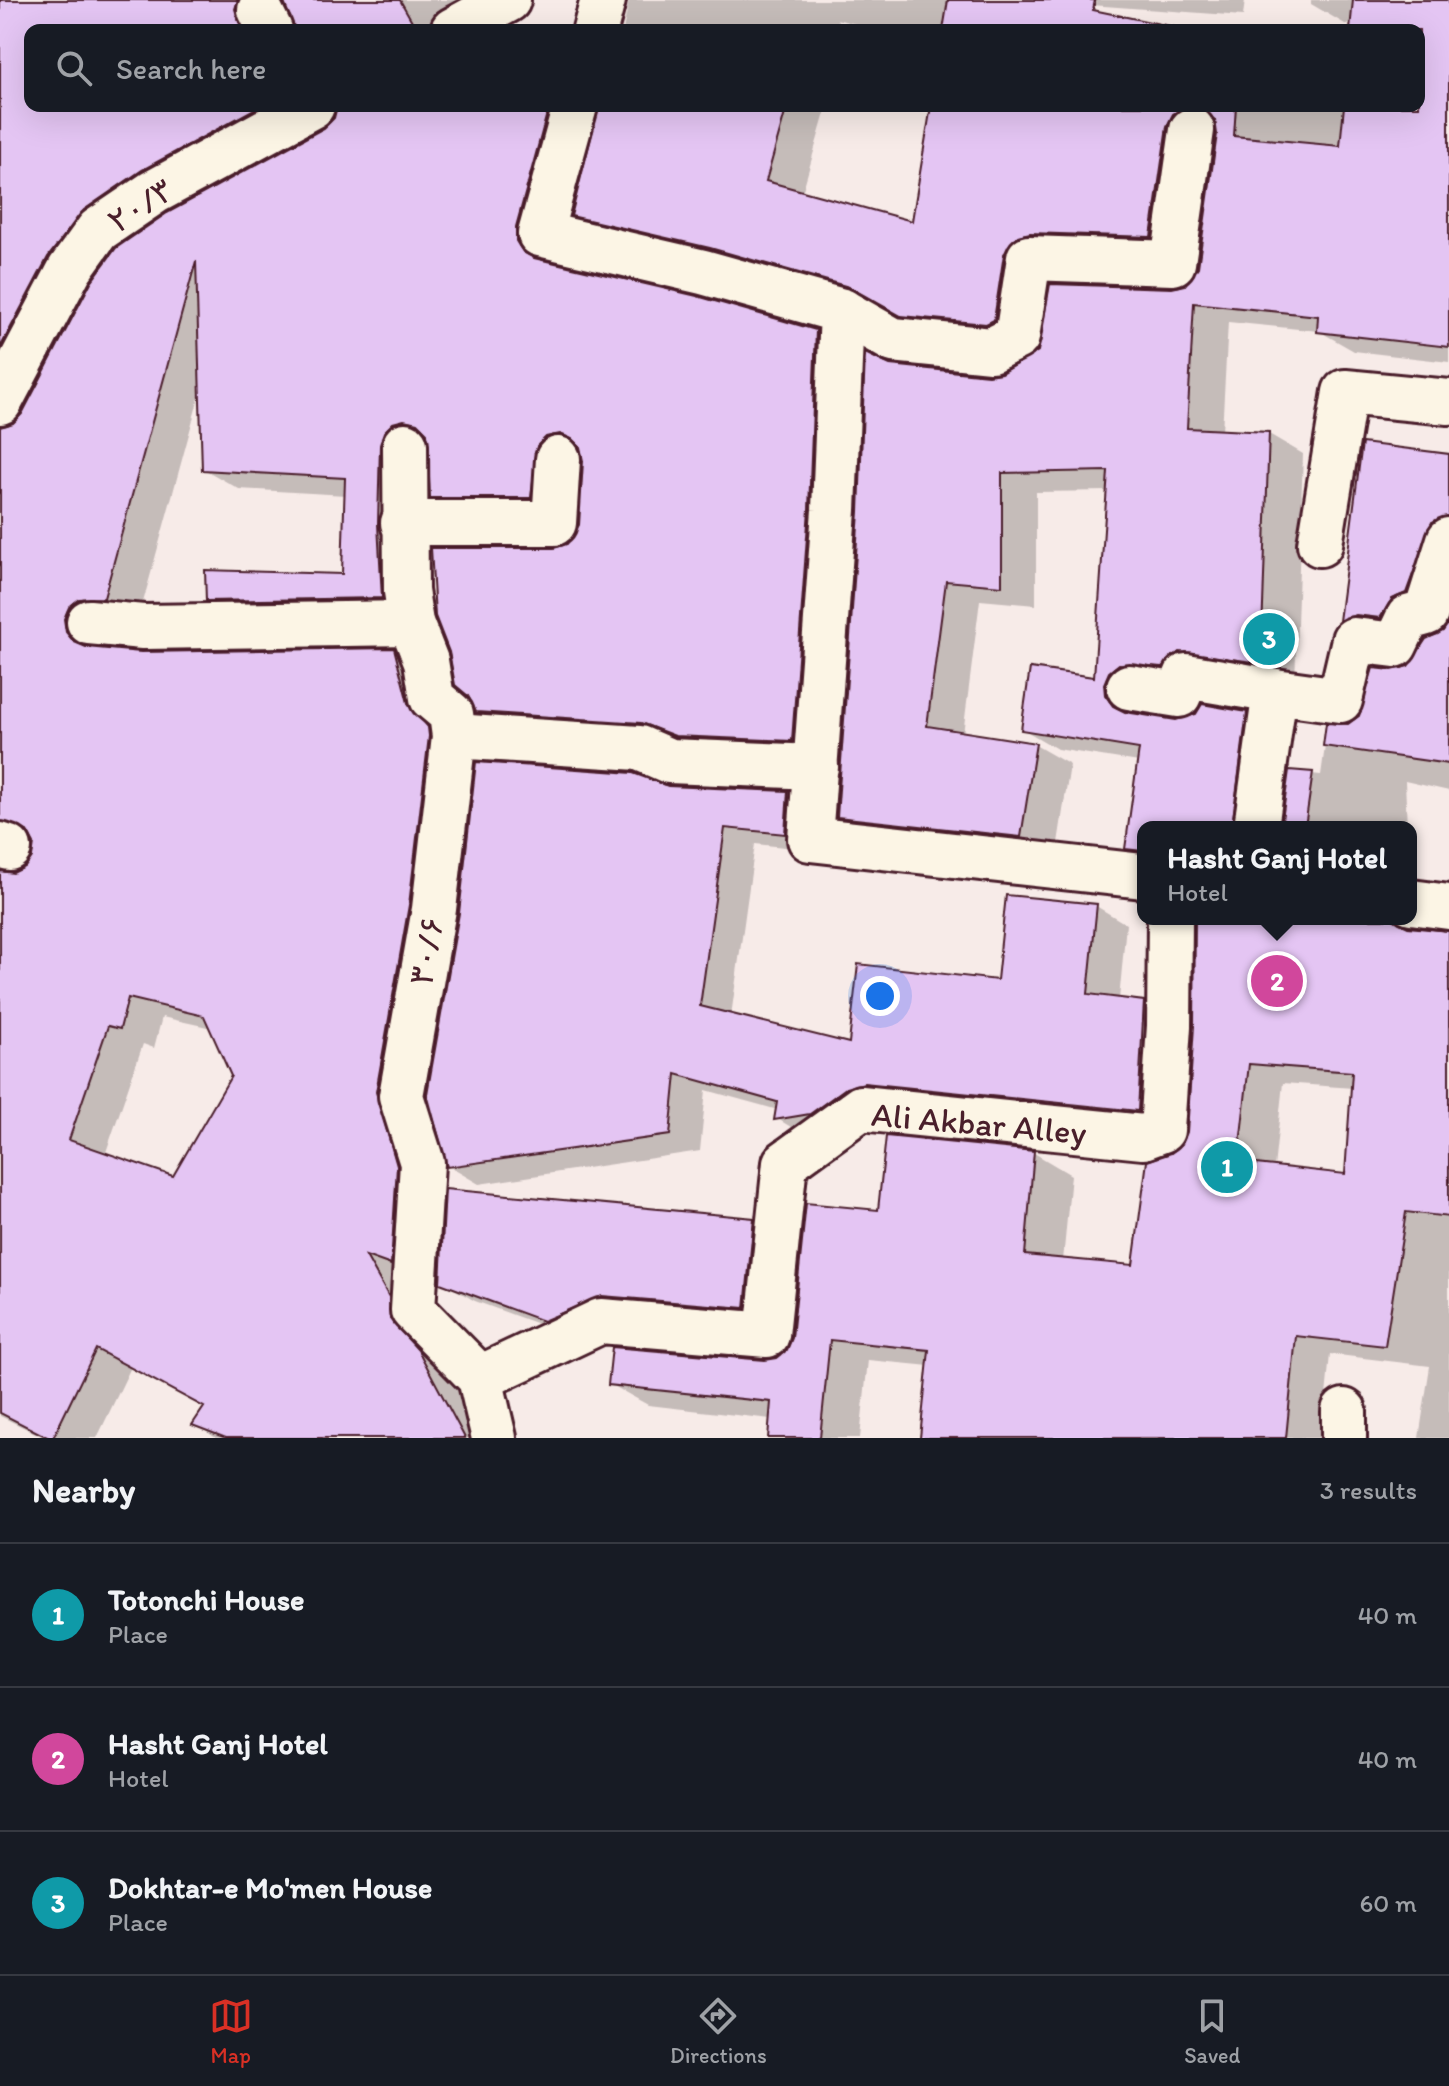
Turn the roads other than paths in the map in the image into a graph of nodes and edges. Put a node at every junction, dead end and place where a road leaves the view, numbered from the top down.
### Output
1 (603, 0) edge
2 (597, 24) edge
3 (300, 112) edge
4 (573, 112) edge
5 (1192, 130) dead end
6 (842, 311) junction
7 (0, 402) edge
8 (1449, 402) edge
9 (405, 445) dead end
10 (558, 459) dead end
11 (403, 523) junction
12 (1449, 540) edge
13 (1320, 544) dead end
14 (89, 622) dead end
15 (411, 623) junction
16 (1129, 687) dead end
17 (1275, 691) junction
18 (454, 736) junction
19 (816, 767) junction
20 (1257, 821) edge
21 (1137, 875) edge
22 (1417, 903) edge
23 (1449, 907) edge
24 (1170, 925) edge
25 (480, 1378) junction
26 (494, 1438) edge

1 - 2 lane
3 - 7 lane, ۲۰/۳
4 - 6 lane
5 - 6 lane
6 - 19 lane
8 - 13 lane
9 - 11 lane
10 - 11 lane
11 - 15 lane
12 - 17 lane
14 - 15 lane
15 - 18 lane
16 - 17 lane
17 - 20 lane
18 - 19 lane
18 - 25 lane, ۳۰/۶
19 - 21 lane
22 - 23 lane
24 - 25 lane, Ali Akbar Alley
25 - 26 lane

